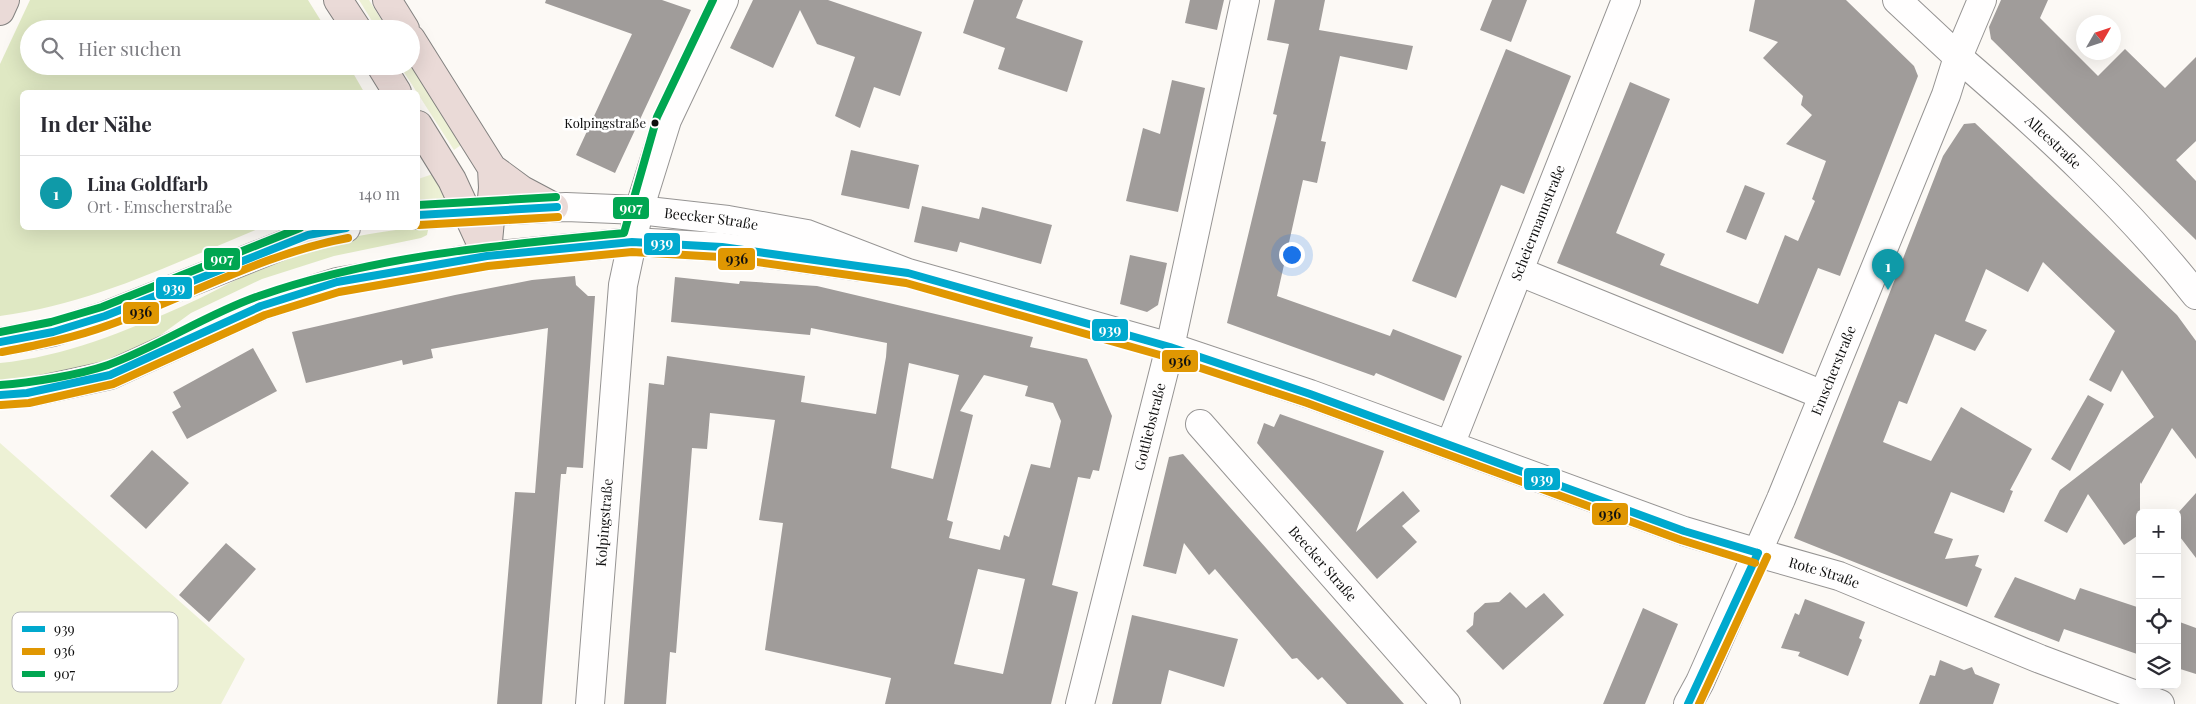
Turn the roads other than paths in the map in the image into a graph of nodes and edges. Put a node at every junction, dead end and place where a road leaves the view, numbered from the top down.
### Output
1 (5, 0) edge
2 (338, 0) edge
3 (387, 0) edge
4 (724, 0) edge
5 (1246, 0) edge
6 (1626, 0) edge
7 (1897, 0) edge
8 (1982, 0) edge
9 (0, 12) edge
10 (351, 20) edge
11 (399, 20) edge
12 (420, 53) edge
13 (1958, 57) junction
14 (381, 75) edge
15 (386, 75) edge
16 (383, 90) edge
17 (396, 90) edge
18 (420, 128) edge
19 (492, 168) junction
20 (554, 207) junction
21 (639, 210) junction
22 (480, 213) junction
23 (420, 216) edge
24 (314, 231) edge
25 (632, 242) junction
26 (487, 256) junction
27 (1520, 272) junction
28 (908, 273) junction
29 (2192, 281) edge
30 (0, 342) edge
31 (1170, 347) junction
32 (0, 395) edge
33 (1823, 395) junction
34 (1200, 424) dead end
35 (1450, 445) junction
36 (1758, 553) junction
37 (1693, 697) edge
38 (590, 704) edge
39 (1080, 704) edge
40 (1446, 704) edge
41 (2160, 704) edge

1 - 9 highway
2 - 10 highway
3 - 11 highway
4 - 21 street, Kolpingstraße
5 - 31 street, Gottliebstraße
6 - 27 street, Scheiermannstraße
7 - 13 street, Alleestraße
8 - 13 street, Emscherstraße
12 - 19 highway
13 - 29 street, Alleestraße
13 - 33 street, Emscherstraße
14 - 16 highway
15 - 17 highway
18 - 22 highway
19 - 20 highway
19 - 22 highway
20 - 21 street, Beecker Straße
20 - 22 street, Beecker Straße
21 - 25 street, Kolpingstraße
21 - 28 street, Beecker Straße
22 - 23 street, Beecker Straße
22 - 26 highway
24 - 30 street
25 - 26 street, Beecker Straße
25 - 28 street, Beecker Straße
25 - 38 street, Kolpingstraße
26 - 32 street, Beecker Straße
27 - 33 street
27 - 35 street, Scheiermannstraße
28 - 31 street, Beecker Straße
31 - 35 street, Rote Straße
31 - 39 street, Gottliebstraße
33 - 36 street, Emscherstraße
34 - 40 street, Beecker Straße
35 - 36 street, Rote Straße
36 - 37 street, Emscherstraße
36 - 41 street, Rote Straße

